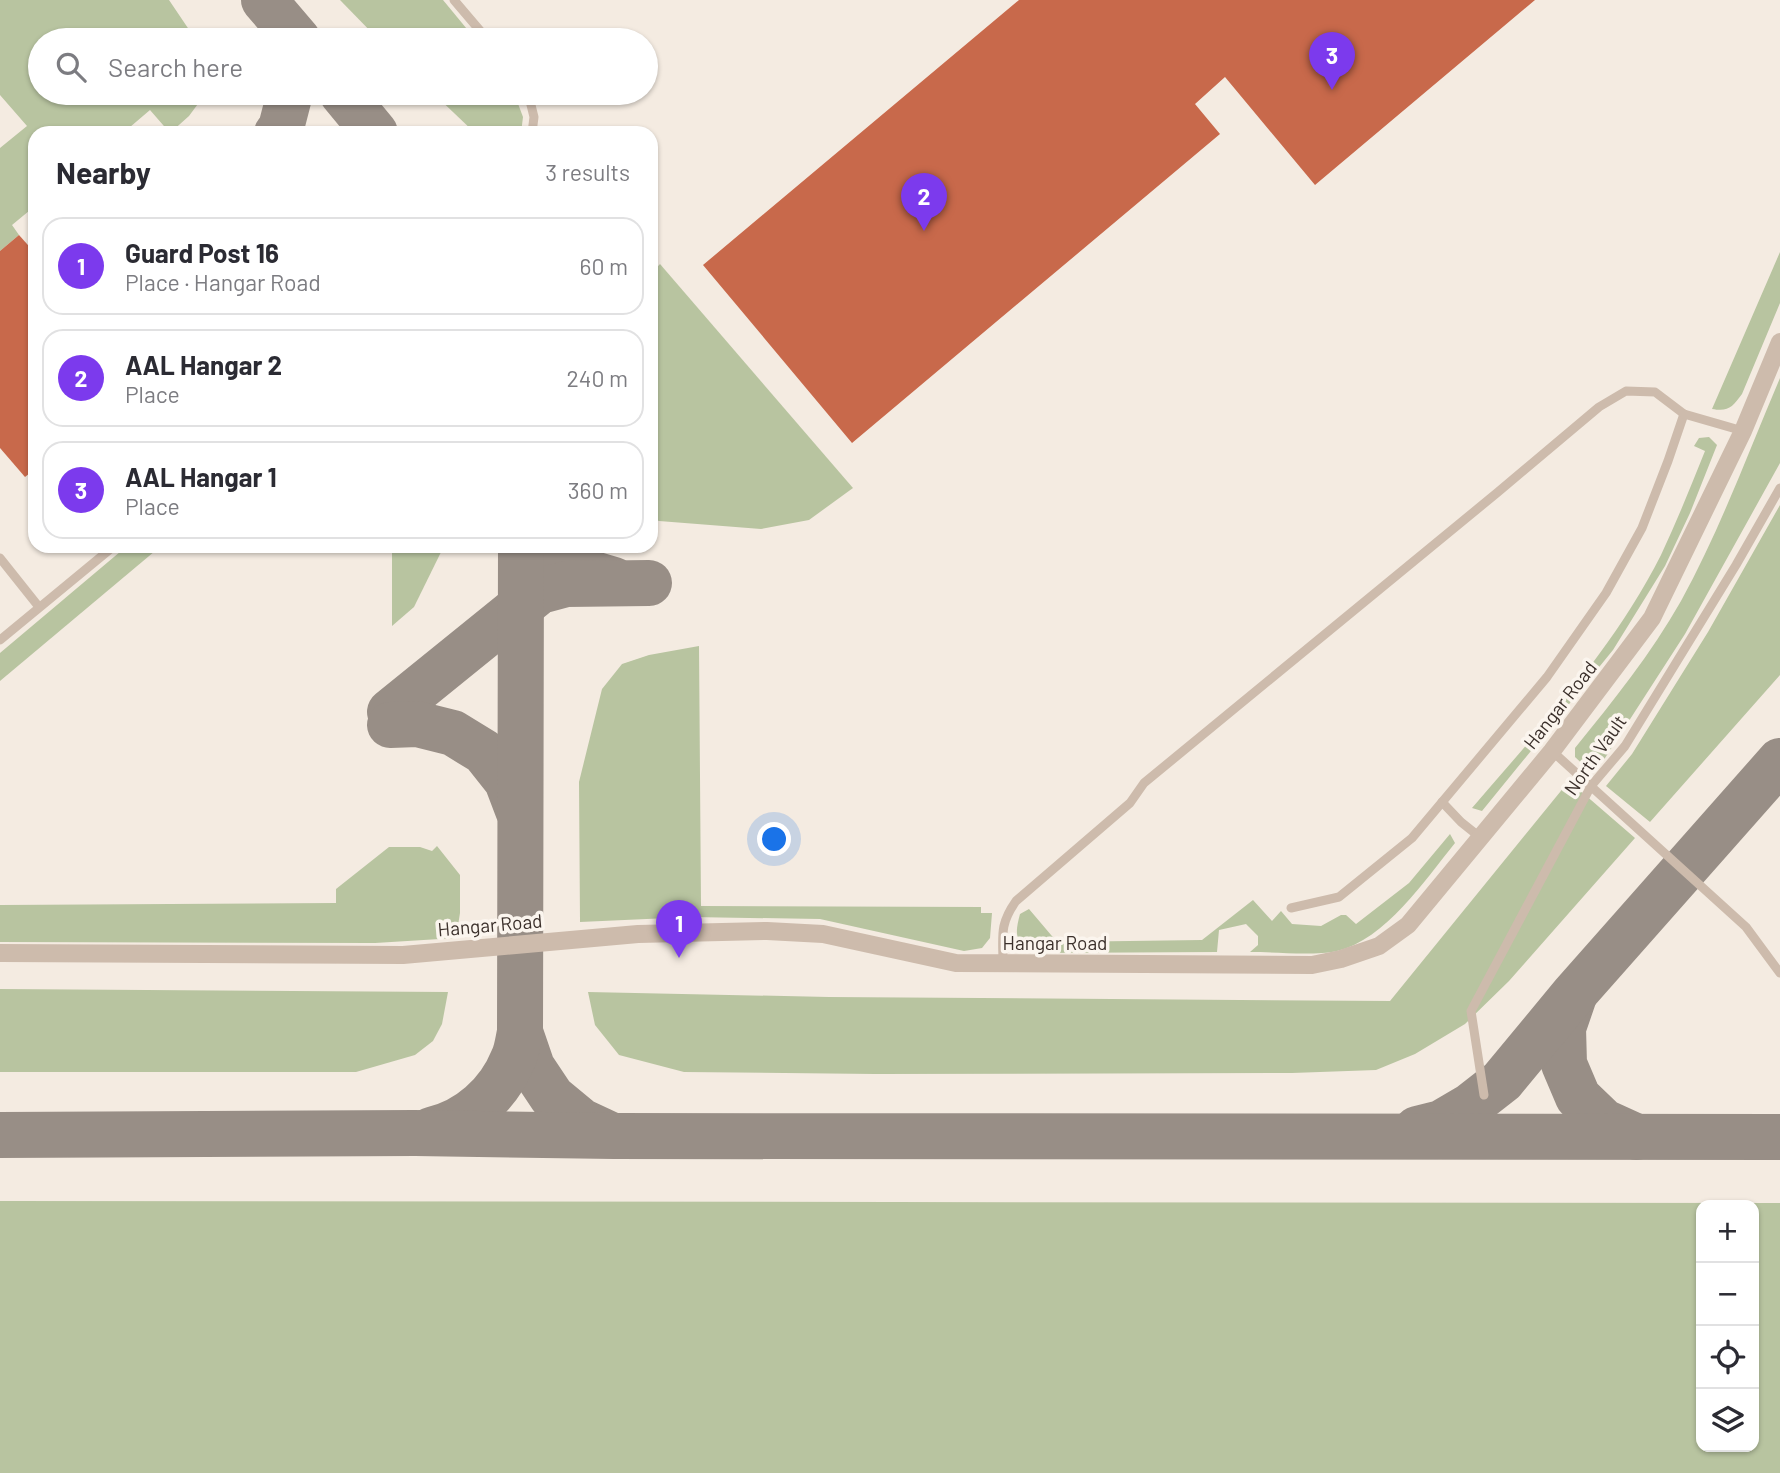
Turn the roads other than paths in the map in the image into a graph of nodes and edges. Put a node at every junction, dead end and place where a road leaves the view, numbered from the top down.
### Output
1 (454, 0) edge
2 (478, 28) edge
3 (531, 105) edge
4 (533, 126) edge
5 (1780, 342) edge
6 (1684, 414) junction
7 (1743, 431) junction
8 (1780, 488) edge
9 (105, 553) edge
10 (0, 558) edge
11 (39, 607) junction
12 (0, 640) edge
13 (1552, 751) junction
14 (1591, 786) junction
15 (1442, 802) junction
16 (1481, 838) junction
17 (1291, 908) dead end
18 (0, 953) edge
19 (1003, 965) junction
20 (1780, 973) edge
21 (1484, 1095) dead end

1 - 2 lane
3 - 4 lane
5 - 7 street, Hangar Road
6 - 7 lane
6 - 15 lane
6 - 19 lane
7 - 13 street, Hangar Road
8 - 14 lane, North Vault
9 - 11 lane
10 - 11 lane
11 - 12 lane
13 - 14 lane
13 - 16 street, Hangar Road
14 - 20 lane
14 - 21 lane, North Vault
15 - 16 lane
15 - 17 lane
16 - 19 street, Hangar Road
18 - 19 street, Hangar Road

